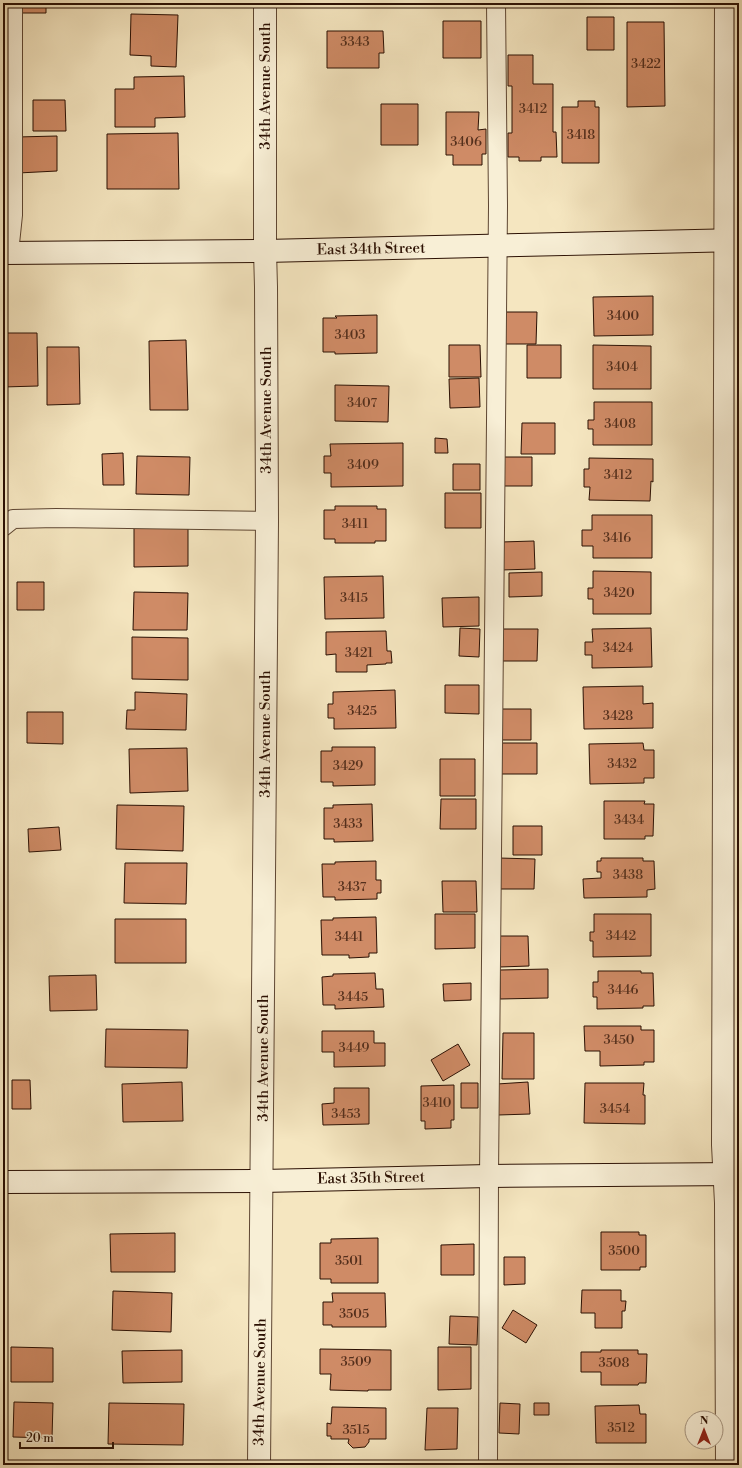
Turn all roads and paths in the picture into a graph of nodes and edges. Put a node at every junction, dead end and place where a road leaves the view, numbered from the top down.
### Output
1 (13, 3) edge
2 (265, 3) edge
3 (496, 3) edge
4 (726, 3) edge
5 (732, 240) edge
6 (497, 247) junction
7 (265, 252) junction
8 (6, 253) edge
9 (267, 521) junction
10 (3, 527) edge
11 (732, 1174) edge
12 (488, 1176) junction
13 (262, 1180) junction
14 (3, 1182) edge
15 (259, 1465) edge
16 (488, 1465) edge
17 (727, 1465) edge

1 - 8 lane
2 - 7 street, 34th Avenue South
3 - 6 lane
4 - 5 street
5 - 6 street, East 34th Street
5 - 11 street
6 - 7 street, East 34th Street
6 - 12 lane
7 - 8 street, East 34th Street
7 - 9 street, 34th Avenue South
9 - 10 lane
9 - 13 street, 34th Avenue South
11 - 12 street, East 35th Street
11 - 17 street
12 - 13 street, East 35th Street
12 - 16 lane
13 - 14 street, East 35th Street
13 - 15 street, 34th Avenue South

